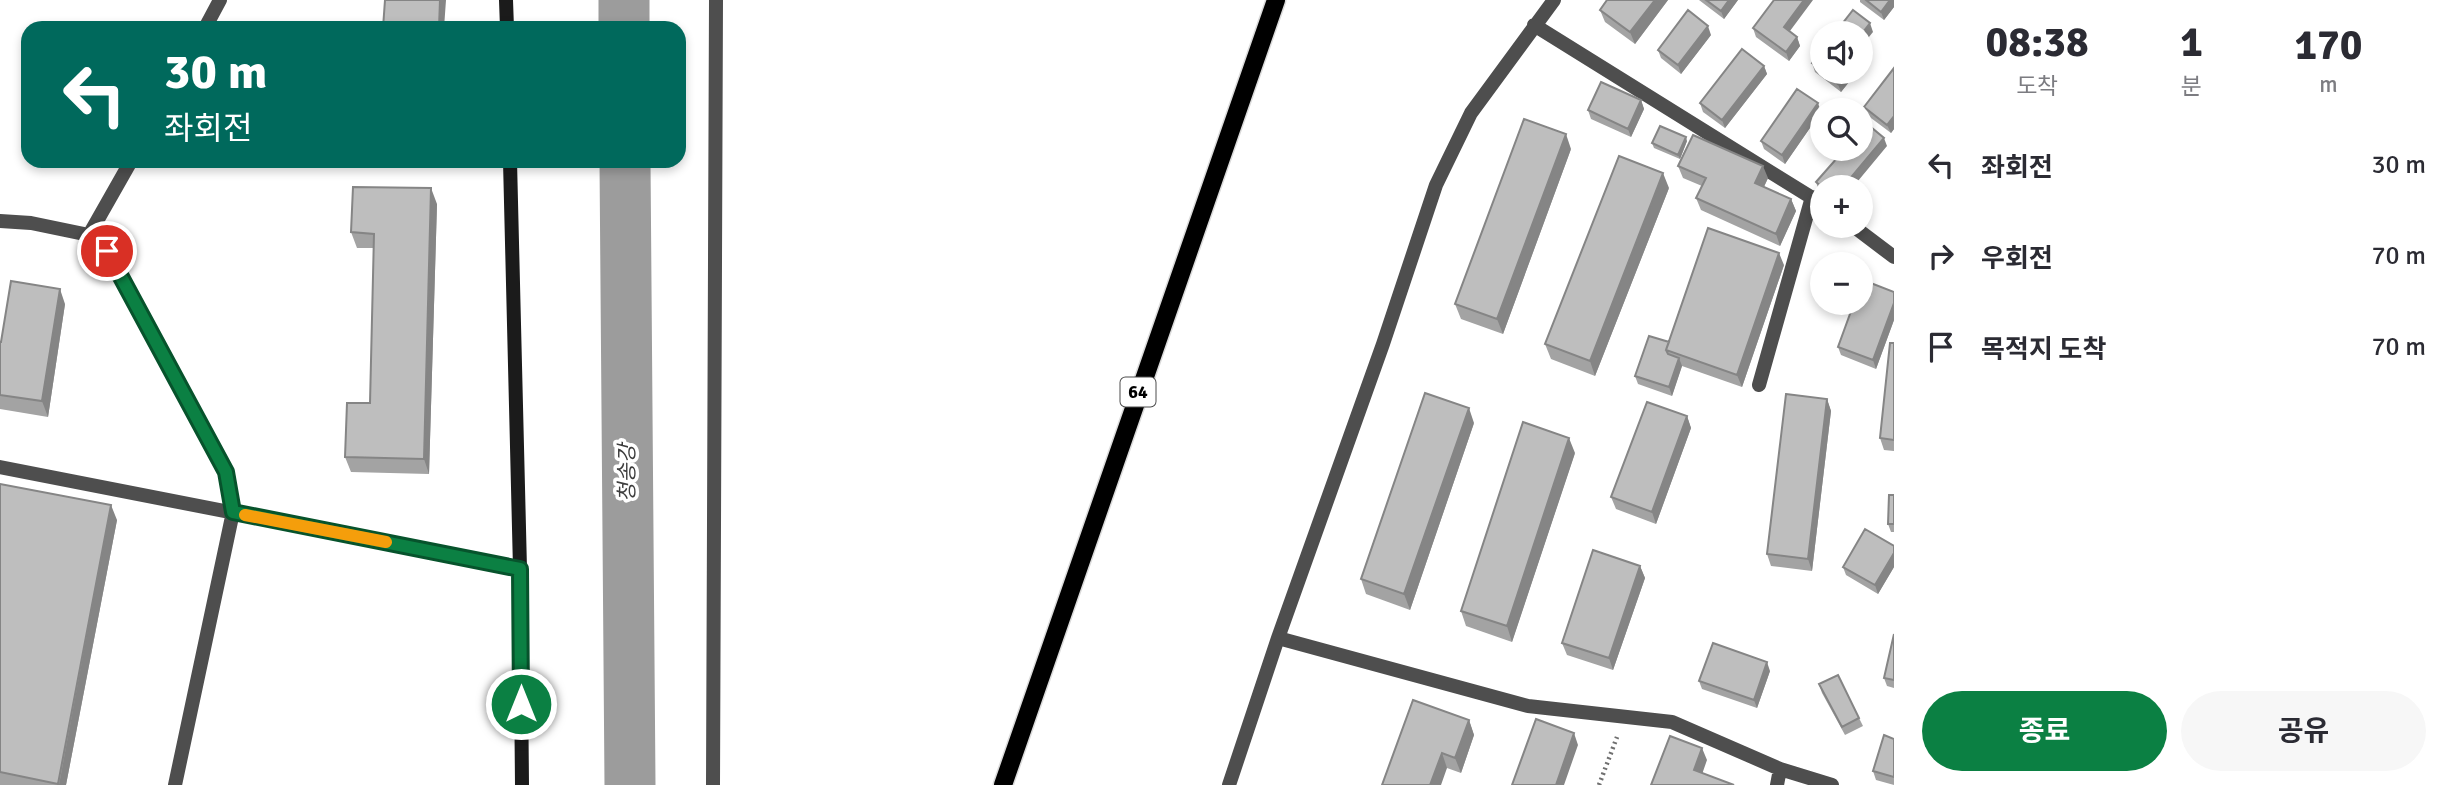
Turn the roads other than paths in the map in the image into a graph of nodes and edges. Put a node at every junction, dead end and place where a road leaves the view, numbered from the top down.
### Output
1 (220, 0) edge
2 (506, 0) edge
3 (716, 0) edge
4 (1276, 0) edge
5 (1553, 0) edge
6 (209, 21) edge
7 (507, 21) edge
8 (1534, 25) junction
9 (127, 168) edge
10 (510, 168) edge
11 (1810, 196) edge
12 (0, 221) edge
13 (1810, 222) edge
14 (89, 236) junction
15 (1869, 238) edge
16 (1894, 257) edge
17 (1759, 385) dead end
18 (0, 467) edge
19 (233, 512) junction
20 (520, 569) junction
21 (1278, 638) junction
22 (1780, 769) junction
23 (175, 785) edge
24 (522, 785) edge
25 (713, 785) edge
26 (1003, 785) edge
27 (1229, 785) edge
28 (1777, 785) edge
29 (1832, 785) edge

1 - 6 street
2 - 7 street
3 - 25 street
4 - 26 main road, 64
5 - 8 street
8 - 11 street
8 - 21 street
9 - 14 street
10 - 20 street
12 - 14 street
13 - 17 street
14 - 19 street
15 - 16 street
18 - 19 street
19 - 20 street
19 - 23 street
20 - 24 street
21 - 22 street
21 - 27 street
22 - 28 street
22 - 29 street

